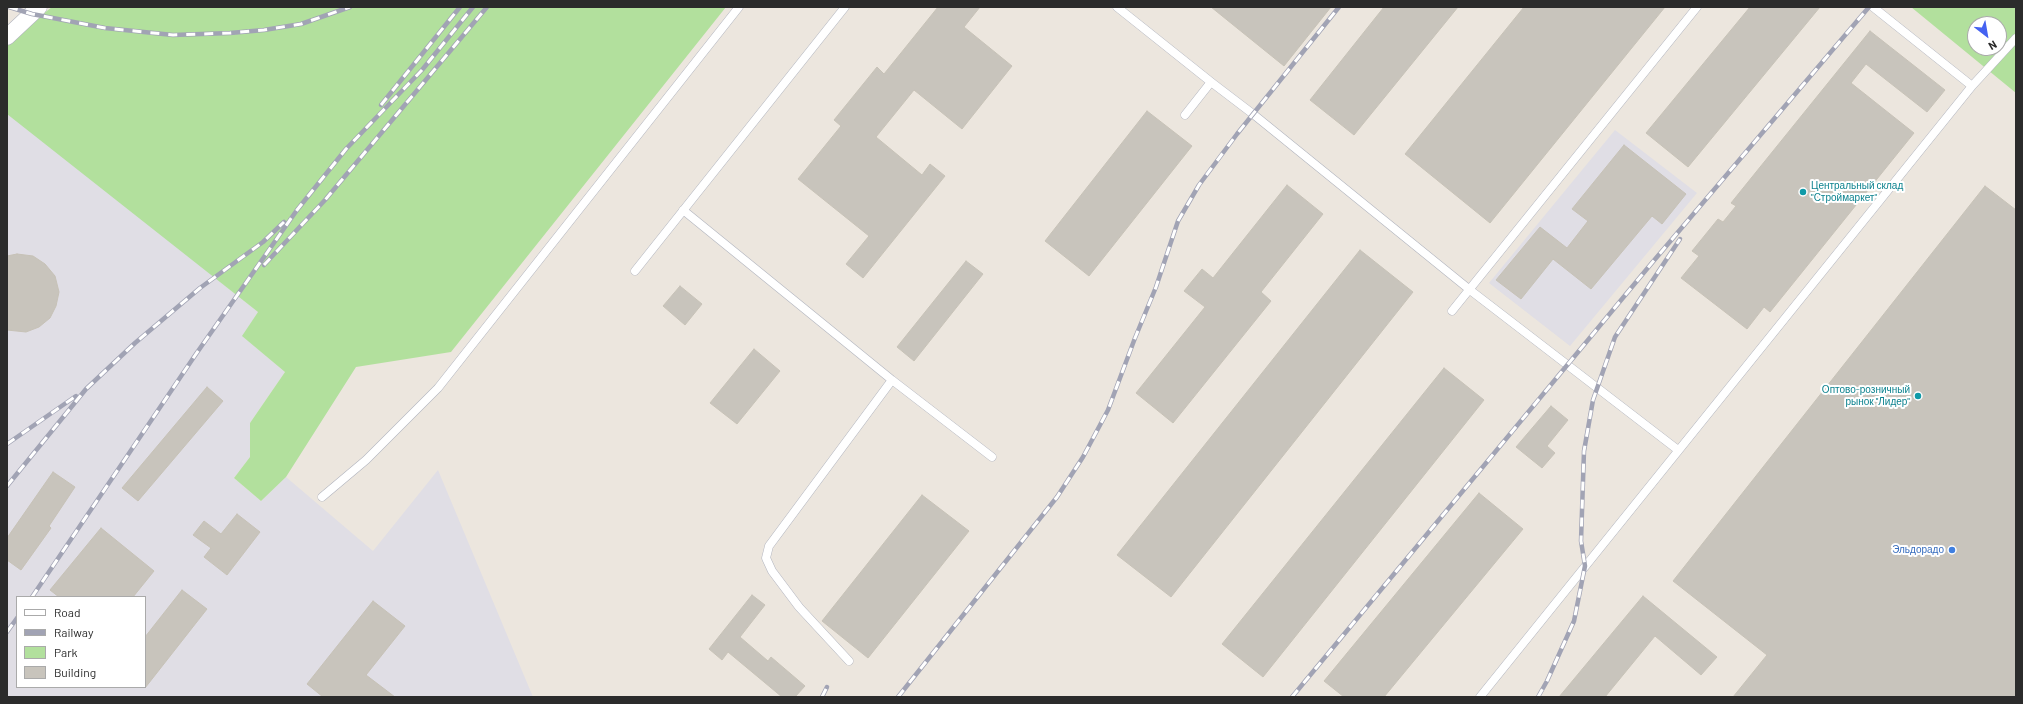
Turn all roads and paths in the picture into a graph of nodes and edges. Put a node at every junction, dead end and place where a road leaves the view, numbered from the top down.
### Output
1 (39, 7) edge
2 (739, 7) edge
3 (845, 7) edge
4 (1117, 7) edge
5 (1697, 7) edge
6 (1873, 7) edge
7 (7, 37) edge
8 (2016, 38) edge
9 (1210, 82) junction
10 (1972, 86) junction
11 (1185, 115) dead end
12 (683, 210) junction
13 (635, 270) dead end
14 (1470, 290) junction
15 (1452, 311) dead end
16 (892, 380) junction
17 (1678, 450) junction
18 (992, 457) dead end
19 (322, 498) dead end
20 (849, 661) dead end
21 (1480, 697) edge

1 - 7 street
2 - 19 lane
3 - 12 lane
4 - 9 lane
5 - 14 lane
6 - 10 lane
8 - 10 lane
9 - 11 lane
9 - 14 lane
10 - 17 lane
12 - 13 lane
12 - 16 lane
14 - 15 lane
14 - 17 lane
16 - 18 lane
16 - 20 lane
17 - 21 lane

